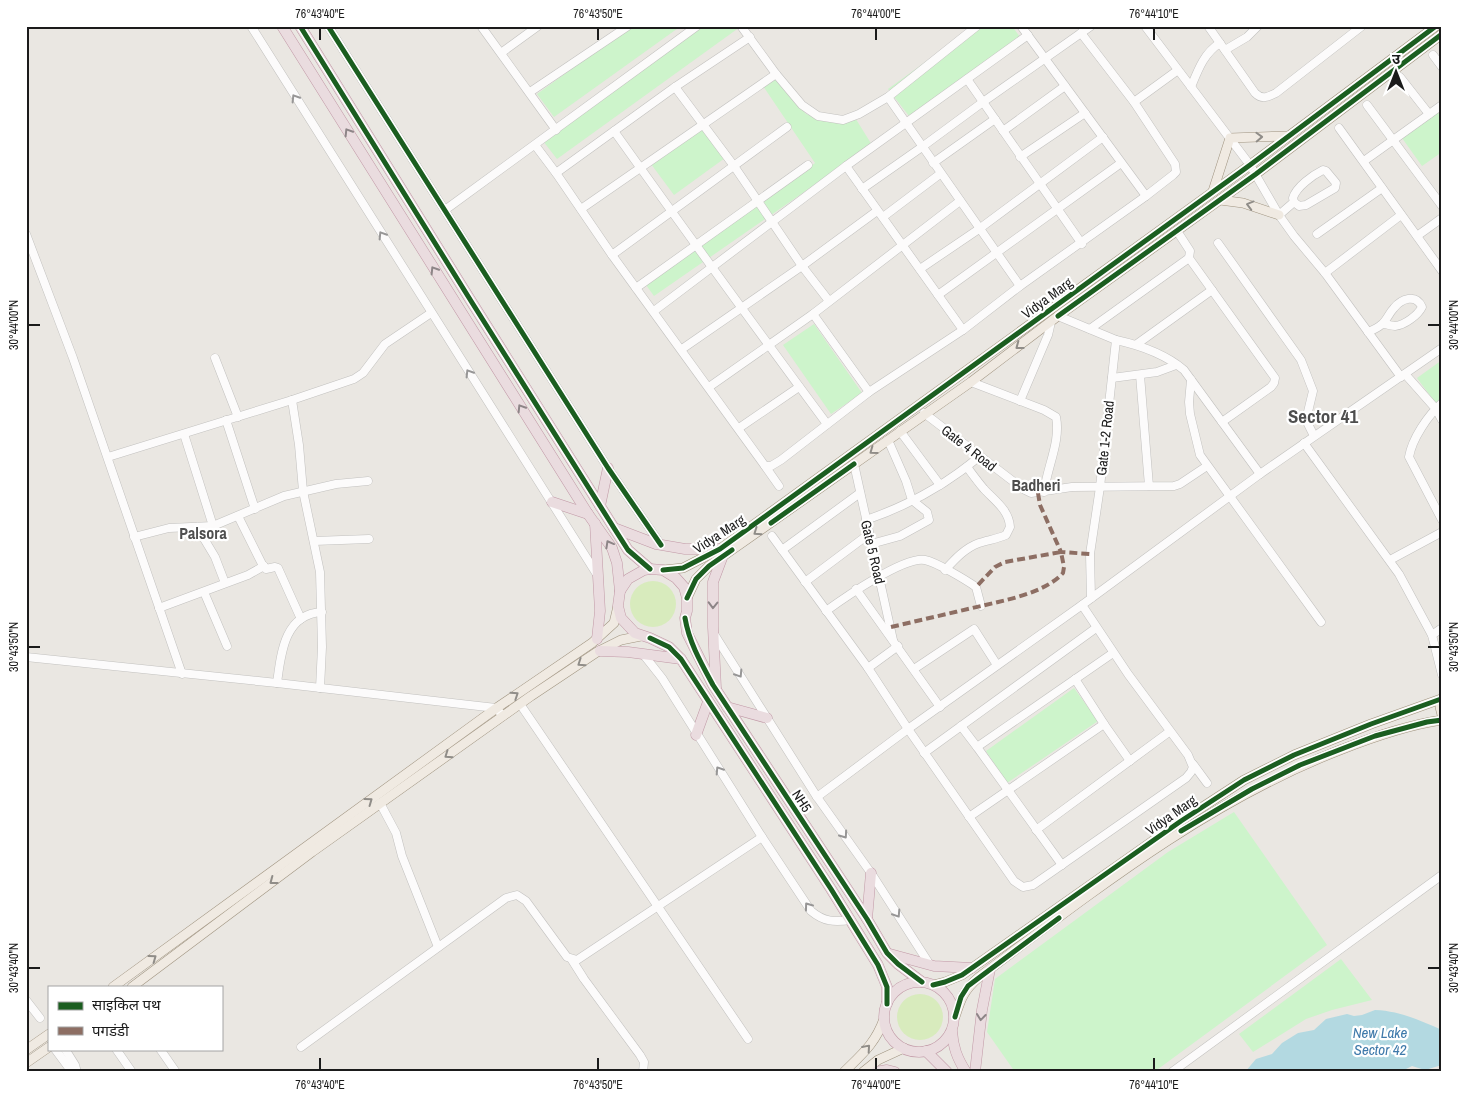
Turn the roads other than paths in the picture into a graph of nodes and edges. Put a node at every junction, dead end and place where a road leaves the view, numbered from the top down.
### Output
1 (251, 26) edge
2 (282, 26) edge
3 (300, 26) edge
4 (328, 26) edge
5 (481, 26) edge
6 (538, 26) edge
7 (628, 26) edge
8 (697, 26) edge
9 (742, 26) edge
10 (977, 26) edge
11 (1021, 26) edge
12 (1091, 26) edge
13 (1145, 26) edge
14 (1208, 26) edge
15 (1258, 26) edge
16 (1362, 26) edge
17 (1436, 26) edge
18 (1081, 33) junction
19 (1442, 34) edge
20 (1028, 35) junction
21 (750, 36) junction
22 (1222, 47) junction
23 (501, 53) junction
24 (1433, 55) dead end
25 (1045, 59) junction
26 (1442, 67) edge
27 (1178, 70) junction
28 (776, 74) junction
29 (1400, 77) dead end
30 (967, 79) junction
31 (1065, 86) junction
32 (675, 87) junction
33 (1192, 87) junction
34 (530, 92) junction
35 (888, 98) junction
36 (983, 102) junction
37 (1134, 102) junction
38 (1367, 105) dead end
39 (1442, 105) edge
40 (1085, 113) junction
41 (1429, 114) junction
42 (994, 120) junction
43 (905, 124) junction
44 (703, 126) junction
45 (787, 127) dead end
46 (1339, 128) dead end
47 (556, 130) junction
48 (614, 131) junction
49 (1003, 131) junction
50 (1288, 136) junction
51 (1103, 137) junction
52 (1230, 138) junction
53 (1393, 139) junction
54 (535, 145) junction
55 (922, 148) junction
56 (1020, 157) junction
57 (1364, 161) junction
58 (933, 163) junction
59 (1121, 163) junction
60 (808, 165) dead end
61 (1250, 165) junction
62 (734, 166) junction
63 (846, 166) junction
64 (641, 168) junction
65 (556, 173) junction
66 (940, 174) junction
67 (1256, 174) junction
68 (1040, 183) junction
69 (1382, 188) junction
70 (862, 189) junction
71 (1213, 191) junction
72 (1146, 196) junction
73 (1220, 200) junction
74 (758, 201) junction
75 (960, 201) junction
76 (1294, 202) junction
77 (1442, 206) edge
78 (581, 209) junction
79 (1058, 209) junction
80 (445, 210) junction
81 (673, 212) junction
82 (880, 214) junction
83 (1279, 215) junction
84 (1401, 215) junction
85 (1442, 218) edge
86 (771, 222) junction
87 (979, 229) junction
88 (1177, 231) junction
89 (26, 234) edge
90 (1317, 234) dead end
91 (1417, 236) junction
92 (1218, 243) dead end
93 (697, 244) junction
94 (1082, 244) junction
95 (903, 246) junction
96 (997, 253) junction
97 (612, 256) junction
98 (1189, 258) junction
99 (713, 266) junction
100 (802, 266) junction
101 (920, 269) junction
102 (1442, 272) edge
103 (1326, 273) junction
104 (1020, 286) junction
105 (636, 288) junction
106 (1212, 290) junction
107 (938, 295) junction
108 (829, 301) junction
109 (742, 307) junction
110 (654, 311) junction
111 (431, 313) junction
112 (813, 314) junction
113 (1054, 319) junction
114 (1383, 324) junction
115 (962, 330) junction
116 (1090, 330) junction
117 (1368, 332) junction
118 (1116, 340) junction
119 (1136, 344) junction
120 (768, 345) junction
121 (1442, 348) edge
122 (682, 349) junction
123 (215, 358) dead end
124 (1176, 365) junction
125 (1140, 375) junction
126 (1403, 376) junction
127 (1112, 378) junction
128 (1191, 380) junction
129 (971, 382) junction
130 (709, 387) junction
131 (799, 387) junction
132 (869, 392) junction
133 (292, 400) junction
134 (1020, 402) junction
135 (1439, 406) edge
136 (924, 413) junction
137 (238, 416) junction
138 (226, 420) junction
139 (1442, 420) edge
140 (1222, 422) junction
141 (827, 424) junction
142 (739, 428) junction
143 (900, 431) junction
144 (184, 434) junction
145 (1314, 436) junction
146 (888, 440) junction
147 (1304, 443) junction
148 (980, 456) junction
149 (108, 457) junction
150 (854, 464) junction
151 (765, 466) junction
152 (1207, 466) junction
153 (967, 467) junction
154 (608, 468) junction
155 (1260, 474) junction
156 (368, 481) dead end
157 (940, 485) junction
158 (779, 486) dead end
159 (1100, 486) junction
160 (1149, 486) junction
161 (303, 491) junction
162 (1044, 492) junction
163 (860, 493) junction
164 (1229, 497) junction
165 (912, 500) junction
166 (552, 502) junction
167 (600, 506) junction
168 (255, 509) junction
169 (588, 514) junction
170 (238, 516) junction
171 (1441, 516) edge
172 (866, 520) junction
173 (595, 523) junction
174 (214, 526) junction
175 (197, 527) junction
176 (614, 528) junction
177 (1442, 532) edge
178 (869, 534) junction
179 (772, 536) dead end
180 (134, 538) junction
181 (369, 539) dead end
182 (314, 541) junction
183 (661, 544) junction
184 (871, 544) junction
185 (782, 550) junction
186 (721, 553) junction
187 (1390, 560) junction
188 (264, 566) junction
189 (650, 569) junction
190 (663, 570) junction
191 (945, 570) junction
192 (598, 576) junction
193 (878, 578) junction
194 (804, 582) junction
195 (225, 584) junction
196 (856, 589) junction
197 (620, 591) junction
198 (204, 592) junction
199 (687, 598) junction
200 (1091, 598) junction
201 (1082, 605) junction
202 (618, 606) junction
203 (981, 606) dead end
204 (159, 608) junction
205 (826, 611) junction
206 (322, 612) junction
207 (301, 619) junction
208 (1321, 622) dead end
209 (1096, 628) junction
210 (1442, 628) edge
211 (713, 633) junction
212 (1432, 635) junction
213 (646, 637) junction
214 (597, 639) junction
215 (895, 643) junction
216 (227, 646) dead end
217 (1436, 650) junction
218 (600, 651) junction
219 (1113, 653) junction
220 (643, 654) junction
221 (26, 657) edge
222 (681, 659) junction
223 (1442, 659) edge
224 (996, 665) junction
225 (868, 668) junction
226 (914, 669) junction
227 (182, 674) junction
228 (1442, 675) edge
229 (1075, 679) junction
230 (277, 683) junction
231 (320, 688) junction
232 (716, 690) junction
233 (1441, 699) edge
234 (708, 702) junction
235 (520, 704) junction
236 (727, 707) junction
237 (940, 707) junction
238 (496, 708) junction
239 (1442, 715) edge
240 (503, 716) junction
241 (767, 718) junction
242 (1442, 720) edge
243 (1104, 724) junction
244 (961, 726) junction
245 (908, 729) junction
246 (1169, 732) junction
247 (696, 735) junction
248 (977, 747) junction
249 (924, 753) junction
250 (1130, 761) junction
251 (1193, 764) junction
252 (1207, 783) dead end
253 (1009, 791) junction
254 (817, 797) junction
255 (380, 803) junction
256 (969, 817) junction
257 (1036, 830) junction
258 (762, 837) junction
259 (1062, 865) junction
260 (871, 873) junction
261 (1442, 875) edge
262 (656, 906) junction
263 (867, 919) junction
264 (850, 920) junction
265 (438, 947) junction
266 (886, 953) junction
267 (572, 960) junction
268 (930, 965) junction
269 (972, 968) junction
270 (990, 969) junction
271 (922, 982) junction
272 (932, 985) junction
273 (114, 986) edge
274 (133, 986) edge
275 (26, 1000) edge
276 (887, 1004) junction
277 (955, 1017) junction
278 (40, 1018) dead end
279 (884, 1019) junction
280 (952, 1031) junction
281 (48, 1036) edge
282 (748, 1039) dead end
283 (302, 1047) dead end
284 (48, 1048) edge
285 (904, 1048) junction
286 (26, 1050) edge
287 (56, 1050) edge
288 (66, 1050) edge
289 (117, 1050) edge
290 (161, 1050) edge
291 (926, 1051) junction
292 (26, 1063) edge
293 (72, 1072) edge
294 (77, 1072) edge
295 (132, 1072) edge
296 (176, 1072) edge
297 (644, 1072) edge
298 (844, 1072) edge
299 (863, 1072) edge
300 (876, 1072) edge
301 (895, 1072) edge
302 (947, 1072) edge
303 (966, 1072) edge
304 (975, 1072) edge
305 (1172, 1072) edge

111 -> 1 street
169 -> 2 highway
3 - 167 highway
4 - 80 street
5 - 23 street
6 - 23 street
7 - 34 street
8 - 47 street
9 - 21 street
10 - 35 street
11 - 20 street
12 - 18 street
13 - 27 street
14 - 22 street
15 - 22 street
16 - 22 street
17 - 50 main road, Vidya Marg
18 - 25 street
18 - 37 street
19 - 67 main road, Vidya Marg
20 - 25 street
20 - 30 street
21 - 28 street
21 - 32 street
22 - 33 street
23 - 34 street
24 - 26 street
25 - 31 street
25 - 36 street
27 - 33 street
27 - 37 street
28 - 35 street
28 - 44 street
29 - 41 street
30 - 36 street
30 - 43 street
31 - 40 street
31 - 49 street
32 - 44 street
32 - 48 street
33 - 52 street
34 - 47 street
35 - 43 street
36 - 42 street
36 - 55 street
37 - 72 street
38 - 53 street
39 - 41 street
40 - 51 street
40 - 56 street
41 - 53 street
42 - 49 street
42 - 58 street
43 - 55 street
43 - 63 street
44 - 62 street
44 - 64 street
45 - 62 street
46 - 57 street
47 - 54 street
48 - 64 street
48 - 65 street
49 - 56 street
52 -> 50 main road
50 - 61 main road, Vidya Marg
51 - 59 street
51 - 68 street
52 - 61 street
52 - 71 main road
53 - 57 street
53 - 77 street
54 - 65 street
54 - 80 street
55 - 58 street
55 - 70 street
56 - 68 street
57 - 69 street
58 - 66 street
59 - 72 street
59 - 79 street
60 - 74 street
61 - 67 street
61 - 71 main road, Vidya Marg
62 - 74 street
62 - 81 street
63 - 70 street
63 - 86 street
64 - 78 street
64 - 81 street
65 - 78 street
66 - 75 street
66 - 82 street
67 - 73 main road, Vidya Marg
67 - 83 street
68 - 79 street
68 - 87 street
69 - 84 street
69 - 90 street
70 - 82 street
71 - 186 main road, Vidya Marg
72 - 94 street
83 -> 73 main road
73 - 88 main road, Vidya Marg
74 - 86 street
74 - 93 street
75 - 87 street
75 - 95 street
76 - 76 street
76 - 83 street
78 - 97 street
79 - 94 street
79 - 96 street
80 - 154 street
81 - 93 street
81 - 97 street
82 - 95 street
82 - 100 street
83 - 103 street
84 - 91 street
84 - 103 street
85 - 91 street
86 - 99 street
86 - 100 street
87 - 96 street
87 - 101 street
88 - 98 street
88 - 113 main road, Vidya Marg
89 - 149 street
91 - 102 street
92 - 145 street
93 - 99 street
93 - 105 street
94 - 104 street
95 - 101 street
95 - 108 street
96 - 104 street
96 - 107 street
97 - 105 street
98 - 106 street
98 - 116 street
99 - 109 street
99 - 110 street
100 - 108 street
100 - 109 street
101 - 107 street
103 - 117 street
104 - 115 street
105 - 110 street
106 - 119 street
106 - 140 street
107 - 115 street
108 - 112 street
109 - 120 street
109 - 122 street
110 - 122 street
111 - 133 street
166 -> 111 street
112 - 120 street
112 - 132 street
113 - 116 street
113 -> 129 main road, Vidya Marg
113 - 134 street
114 - 114 street
114 - 117 street
115 - 132 street
116 - 118 street
117 - 126 street
118 - 119 street
118 - 127 street, Gate 1-2 Road
119 - 124 street
120 - 130 street
120 - 131 street
121 - 126 street
122 - 130 street
123 - 137 street
124 - 125 street
124 - 128 street
125 - 127 street
125 - 160 street
126 - 135 street
126 - 145 street
127 - 159 street, Gate 1-2 Road
128 - 140 street
128 - 152 street
129 - 134 street
129 - 136 main road, Vidya Marg
130 - 142 street
131 - 141 street
131 - 142 street
132 - 141 street
133 - 137 street
133 - 161 street
134 - 162 street
135 - 139 street
135 - 171 street
136 - 143 main road, Vidya Marg
136 - 148 street, Gate 4 Road
137 - 138 street
138 - 144 street
138 - 168 street
140 - 155 street
141 - 151 street
142 - 151 street
143 - 146 main road, Vidya Marg
143 - 157 street
144 - 149 street
144 - 174 street
145 - 147 street
146 -> 150 main road, Vidya Marg
146 - 165 street
147 - 155 street
147 - 187 street
148 - 153 street
148 - 162 street, Gate 4 Road
149 - 180 street
150 - 163 street, Gate 5 Road
150 -> 186 main road, Vidya Marg
151 - 158 street
152 - 160 street, Gate 4 Road
152 - 164 street
153 - 157 street
153 - 191 street
154 - 167 highway
154 - 183 street
155 - 164 street
156 - 161 street
157 - 165 street
159 - 160 street, Gate 4 Road
159 - 162 street, Gate 4 Road
159 - 200 street, Gate 1-2 Road
161 - 168 street
161 - 182 street
163 - 172 street, Gate 5 Road
163 - 185 street
164 - 200 street
164 - 208 street
165 - 172 street
165 - 184 street
166 - 169 highway
166 - 192 street
167 - 176 highway
168 - 170 street
169 - 173 highway
170 - 174 street
170 - 188 street
172 - 178 street, Gate 5 Road
173 - 192 highway
197 -> 173 highway
174 - 175 street
175 - 180 street
175 - 195 street
176 - 183 highway
176 - 189 highway
177 - 187 street
178 - 184 street, Gate 5 Road
178 - 194 street
179 - 185 street
180 - 204 street
181 - 182 street
182 - 206 street
183 - 186 highway
184 - 193 street, Gate 5 Road
185 - 194 street
186 - 190 main road, Vidya Marg
186 - 199 main road, Vidya Marg
186 -> 211 highway
187 - 212 street
188 - 195 street
188 - 207 street
189 - 190 highway
189 - 197 highway
190 - 199 highway
191 - 193 street
191 - 203 street
192 - 214 highway
193 - 196 street
193 - 215 street, Gate 5 Road
194 - 205 street
195 - 198 street
196 - 205 street
196 - 215 street
197 - 202 highway
198 - 204 street
198 - 216 street
199 - 232 highway, NH5 / NH5
200 - 201 street
201 - 209 street
201 - 224 street
202 - 213 highway, NH5
202 - 214 main road
204 - 227 street
205 - 225 street
206 - 207 street
206 - 231 street
207 - 230 street
209 - 219 street
209 - 244 street
210 - 212 street
211 - 232 highway
211 -> 241 street
212 - 217 street
213 - 218 main road
213 - 222 highway, NH5
238 -> 214 main road
215 - 225 street
215 - 226 street
217 - 223 street
217 - 228 street
218 - 220 highway
218 -> 235 main road
219 - 229 street
219 - 246 street
220 - 222 highway
220 - 247 street
221 - 227 street
222 - 234 highway, NH5
224 - 226 street
224 - 237 street
225 - 245 street
226 - 237 street
227 - 230 street
229 - 243 street
229 - 248 street
230 - 231 street
231 - 238 street
232 - 236 highway, NH5 / NH5
233 - 239 main road
233 - 269 main road, Vidya Marg
234 - 247 highway
234 - 264 highway, NH5
235 - 240 main road
235 - 262 street
236 - 241 highway
236 - 263 highway, NH5 / NH5
237 - 245 street
238 - 240 street
273 -> 238 main road
240 -> 255 main road
241 - 254 street
242 - 270 main road, Vidya Marg
243 - 250 street
243 - 253 street
244 - 248 street
244 - 249 street
245 - 249 street
245 - 254 street
246 - 250 street
246 - 251 street
258 -> 247 street
248 - 253 street
249 - 256 street
250 - 257 street
251 - 252 street
251 - 259 street
253 - 256 street
253 - 257 street
254 -> 260 street
255 - 265 street
255 -> 274 main road
256 - 259 street
257 - 259 street
258 - 262 street
264 -> 258 street
260 - 263 highway
260 -> 268 street
261 - 305 street
262 - 267 street
262 - 282 street
263 - 266 highway, NH5 / NH5
264 - 276 highway, NH5
265 - 267 street
265 - 283 street
266 - 268 highway
266 - 271 highway, NH5 / NH5
267 - 297 street
268 - 269 highway
269 - 272 main road, Vidya Marg
270 - 277 main road, Vidya Marg
270 -> 304 highway
271 - 272 highway, NH5
271 - 276 highway
272 - 277 highway, NH5
275 - 278 street
276 - 279 highway, NH5
277 - 280 highway
279 - 285 highway
298 -> 279 main road
280 - 291 highway
280 - 303 highway
281 - 286 main road
284 - 292 main road
285 - 291 highway
285 - 299 main road
287 - 293 street
288 - 294 street
289 - 295 street
290 - 296 street
291 - 302 highway
300 - 301 highway

